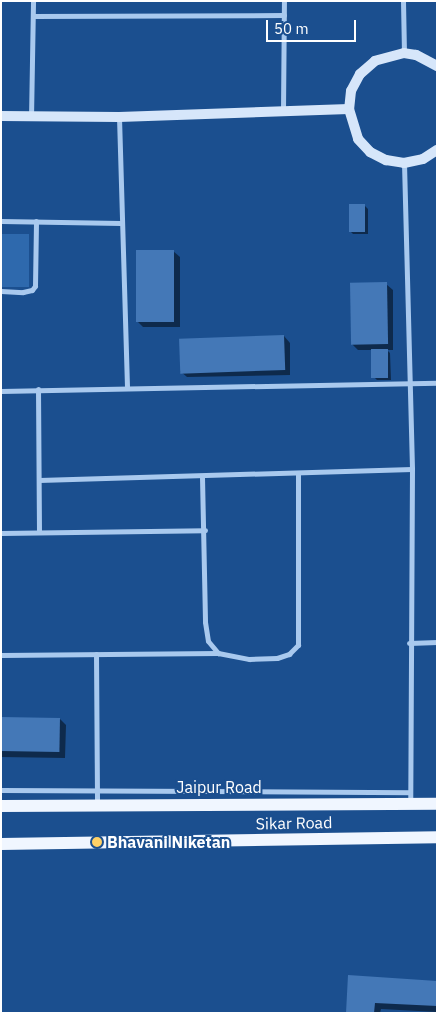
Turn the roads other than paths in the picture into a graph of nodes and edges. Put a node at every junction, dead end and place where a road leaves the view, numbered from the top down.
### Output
1 (33, 1) edge
2 (284, 1) edge
3 (403, 1) edge
4 (284, 15) junction
5 (33, 16) junction
6 (404, 53) junction
7 (437, 66) edge
8 (349, 109) junction
9 (283, 111) junction
10 (1, 116) edge
11 (119, 117) junction
12 (31, 118) junction
13 (437, 150) edge
14 (404, 163) junction
15 (1, 221) edge
16 (36, 221) junction
17 (121, 222) junction
18 (1, 291) edge
19 (410, 383) junction
20 (437, 383) edge
21 (127, 387) junction
22 (38, 389) junction
23 (1, 391) edge
24 (412, 469) junction
25 (298, 473) junction
26 (202, 477) junction
27 (39, 480) junction
28 (205, 530) junction
29 (39, 532) junction
30 (1, 533) edge
31 (437, 642) edge
32 (408, 643) junction
33 (96, 654) junction
34 (218, 654) junction
35 (1, 656) edge
36 (1, 790) edge
37 (96, 791) junction
38 (410, 798) junction
39 (97, 804) junction
40 (437, 804) edge
41 (1, 806) edge
42 (437, 837) edge
43 (1, 844) edge

1 - 5 street
2 - 4 street
3 - 6 street
4 - 5 street
4 - 9 street
5 - 12 street
6 - 7 street
6 - 8 street
8 - 9 street
8 - 14 street
9 - 11 street
10 - 12 street
11 - 12 street
11 - 17 street
13 - 14 street
14 - 19 street
15 - 16 street
16 - 17 street
16 - 18 street
17 - 21 street
19 - 20 street
19 - 21 street
19 - 24 street
21 - 22 street
22 - 23 street
22 - 27 street
24 - 25 street
24 - 32 street
25 - 26 street
25 - 34 street
26 - 27 street
26 - 28 street
27 - 29 street
28 - 29 street
28 - 34 street
29 - 30 street
31 - 32 street
32 - 38 street
33 - 34 street
33 - 35 street
33 - 37 street
36 - 37 street
37 - 38 street
37 - 39 street
38 - 39 main road, Jaipur Road
38 - 40 main road, Jaipur Road
39 - 41 main road, Jaipur Road
42 - 43 main road, Sikar Road

